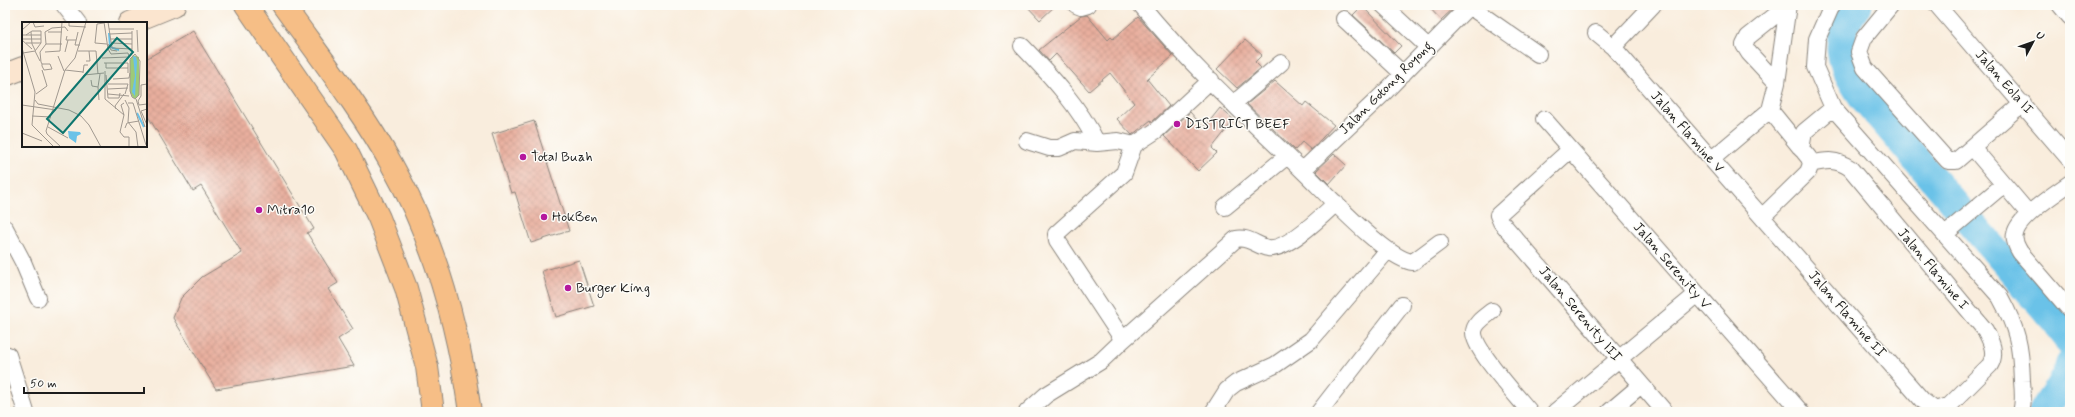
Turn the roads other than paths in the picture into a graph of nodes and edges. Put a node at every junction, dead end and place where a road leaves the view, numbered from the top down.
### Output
1 (64, 5) edge
2 (283, 5) edge
3 (1076, 5) edge
4 (1088, 5) edge
5 (1141, 5) edge
6 (1383, 5) edge
7 (1469, 5) edge
8 (1653, 5) edge
9 (1832, 5) edge
10 (1891, 5) edge
11 (1937, 5) edge
12 (2060, 5) edge
13 (170, 6) edge
14 (1787, 6) edge
15 (249, 7) edge
16 (2070, 16) edge
17 (1344, 19) dead end
18 (77, 22) edge
19 (132, 22) edge
20 (1596, 33) dead end
21 (1022, 46) dead end
22 (1613, 47) junction
23 (1428, 48) junction
24 (1538, 54) dead end
25 (1281, 63) dead end
26 (22, 68) edge
27 (1403, 74) junction
28 (5, 75) edge
29 (1211, 80) junction
30 (1777, 83) junction
31 (2023, 103) junction
32 (1233, 104) junction
33 (1833, 108) junction
34 (1770, 110) junction
35 (1544, 120) dead end
36 (1785, 128) junction
37 (1804, 132) junction
38 (1027, 141) dead end
39 (1097, 143) junction
40 (1134, 144) junction
41 (1973, 148) junction
42 (1801, 149) junction
43 (1570, 150) junction
44 (1287, 156) junction
45 (1712, 159) junction
46 (2070, 160) edge
47 (1811, 164) junction
48 (1303, 170) junction
49 (2070, 183) edge
50 (2003, 185) junction
51 (1336, 203) junction
52 (1225, 207) dead end
53 (2029, 214) junction
54 (1762, 217) junction
55 (5, 228) edge
56 (1949, 230) junction
57 (1440, 242) dead end
58 (1388, 250) junction
59 (1697, 294) junction
60 (38, 298) dead end
61 (1402, 305) dead end
62 (2070, 310) edge
63 (1492, 311) dead end
64 (1123, 340) junction
65 (5, 354) edge
66 (1618, 359) junction
67 (1641, 385) junction
68 (1935, 410) joint
69 (26, 412) edge
70 (433, 412) edge
71 (470, 412) edge
72 (1027, 412) edge
73 (1213, 412) edge
74 (1319, 412) edge
75 (1530, 412) edge
76 (1555, 412) edge
77 (1609, 412) edge
78 (1665, 412) edge
79 (1802, 412) edge
80 (2021, 412) edge

1 - 18 street
2 - 71 main road
3 - 4 street
5 - 29 street
6 - 23 street
7 - 23 street, Jalan Gotong Royong
7 - 24 street
8 - 22 street
9 - 33 street
10 - 41 street
11 - 31 street, Jalan Eola II
12 - 16 street
13 - 19 street
14 - 30 street
14 - 30 street
15 - 70 main road
17 - 27 street
20 - 22 street, Jalan Flamine V
21 - 39 street
22 - 45 street, Jalan Flamine V
23 - 27 street, Jalan Gotong Royong
25 - 32 street
26 - 28 street
27 - 48 street, Jalan Gotong Royong
29 - 32 street
29 - 40 street
30 - 34 street
31 - 41 street
31 - 46 street, Jalan Eola II
32 - 44 street
33 - 37 street
33 - 56 street
34 - 36 street
34 - 45 street
35 - 43 street, Jalan Serenity V
36 - 37 street
36 - 42 street
37 - 42 street
38 - 39 street
39 - 40 street
40 - 64 street
41 - 50 street
42 - 47 street
43 - 59 street, Jalan Serenity V
43 - 66 street, Jalan Serenity III
44 - 48 street
44 - 52 street
45 - 54 street, Jalan Flamine V
47 - 54 street
47 - 68 street, Jalan Flamine I
48 - 51 street
49 - 53 street
50 - 53 street
50 - 56 street
51 - 58 street
51 - 64 street
53 - 62 street
54 - 68 street, Jalan Flamine II
55 - 60 street
56 - 80 street
57 - 58 street
58 - 73 street
59 - 66 street
59 - 79 street, Jalan Serenity V
61 - 74 street
63 - 75 street
64 - 72 street
65 - 69 street
66 - 67 street, Jalan Serenity III
66 - 76 street
67 - 77 street
67 - 78 street, Jalan Serenity III

